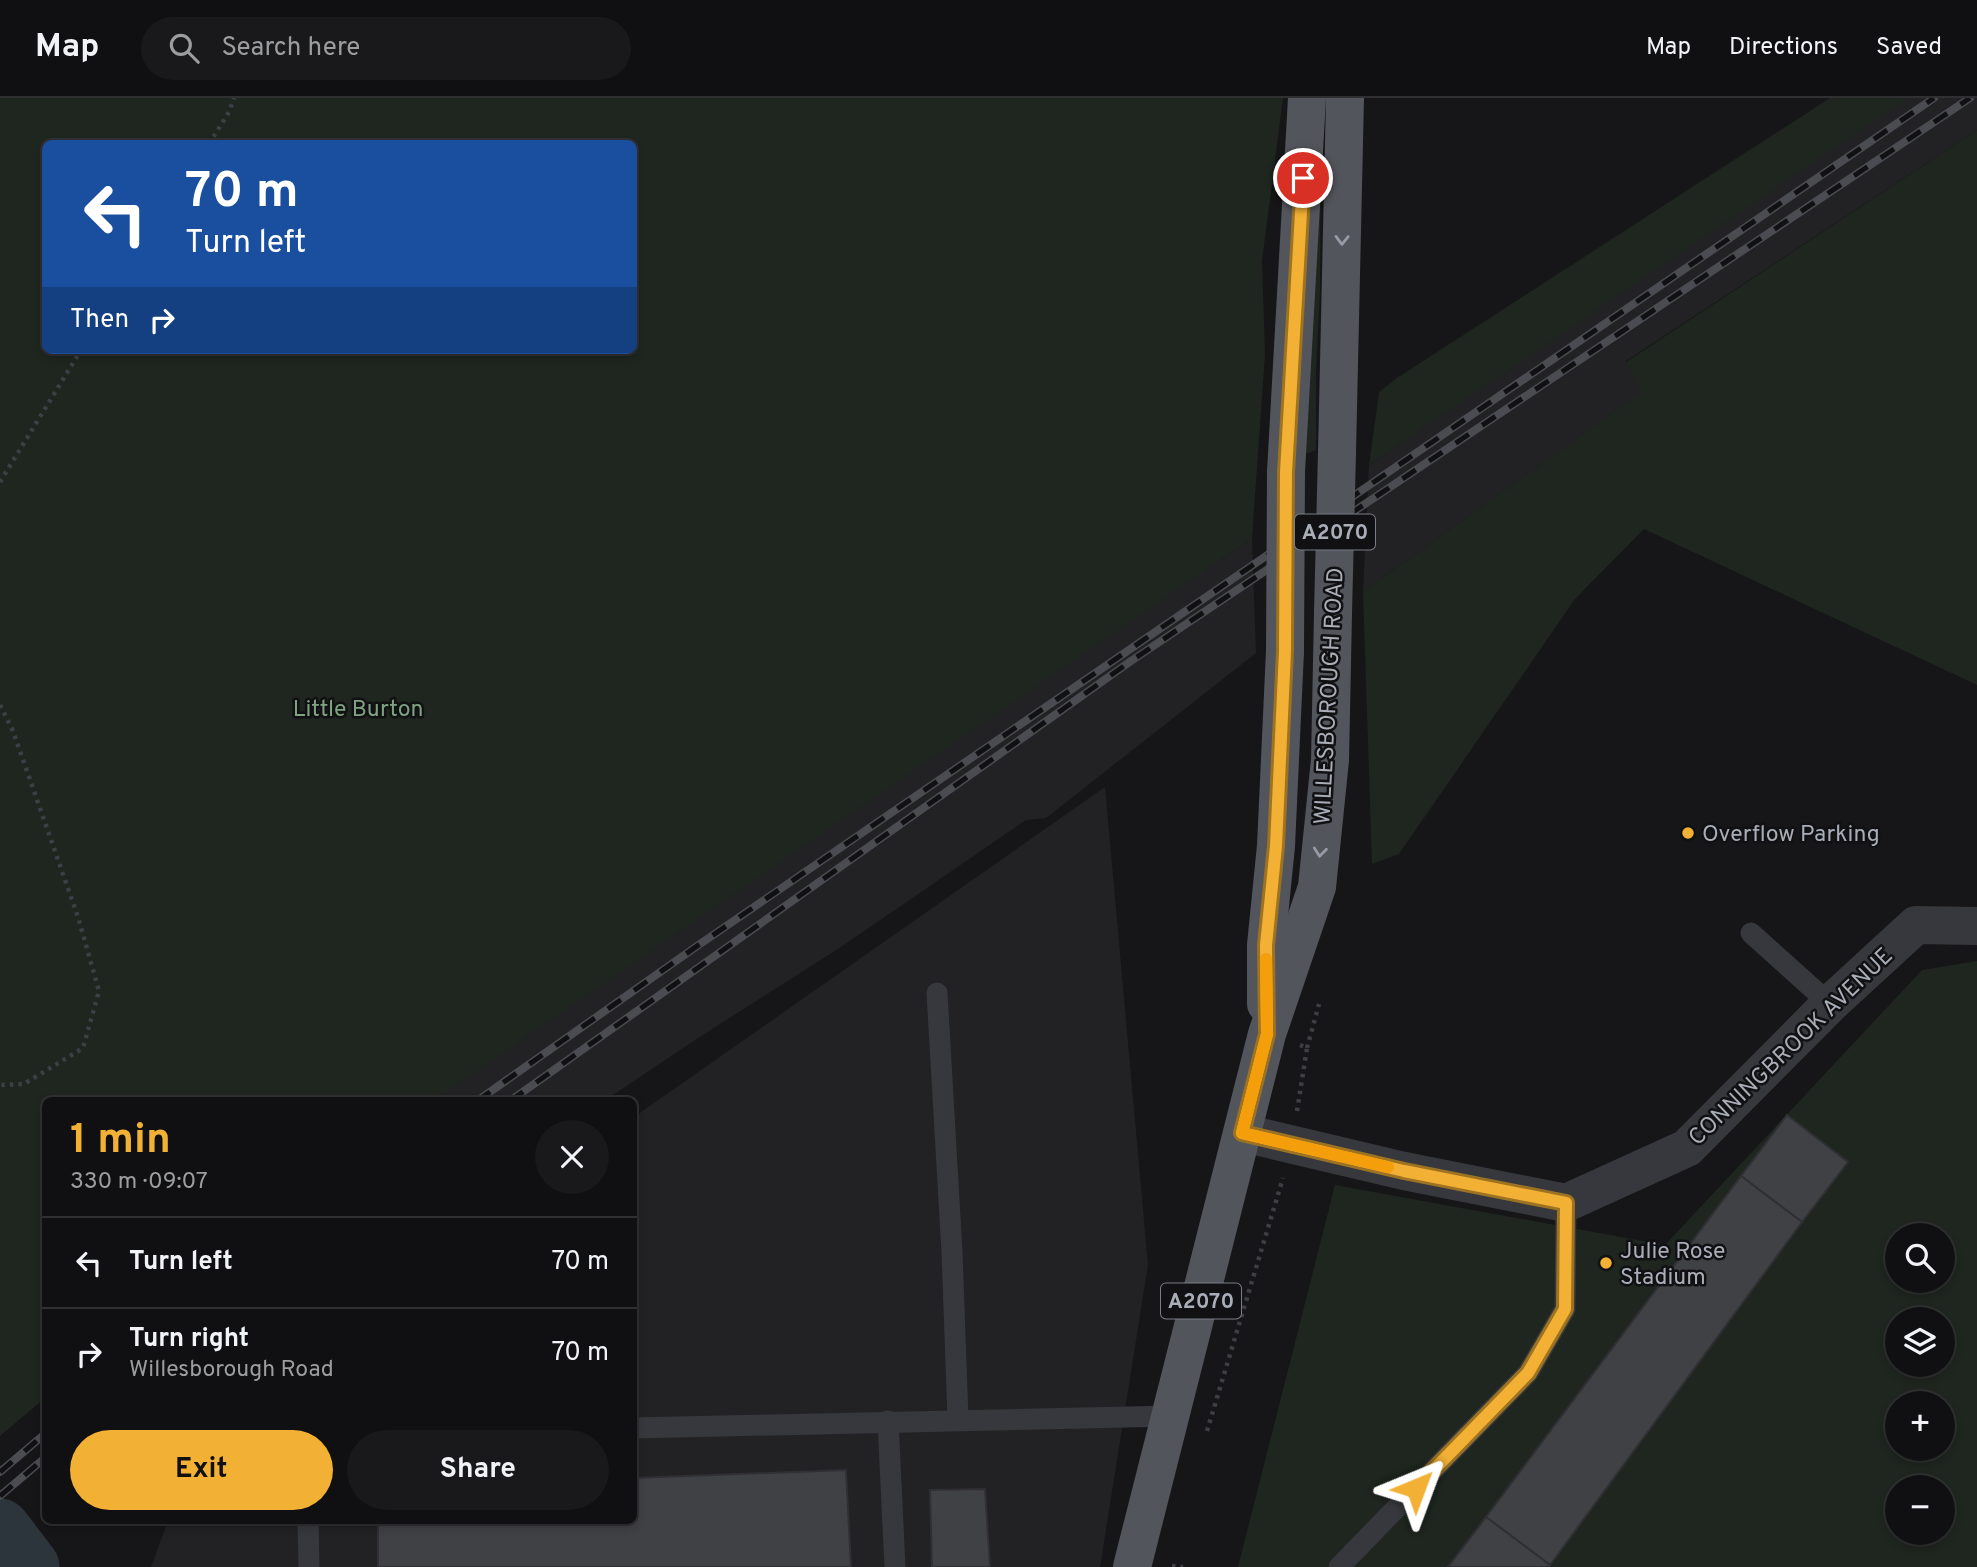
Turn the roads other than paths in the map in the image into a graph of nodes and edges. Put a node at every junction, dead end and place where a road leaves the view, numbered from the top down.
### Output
1 (1307, 98) edge
2 (1345, 98) edge
3 (1977, 926) edge
4 (1751, 933) dead end
5 (937, 993) dead end
6 (1830, 1004) junction
7 (1267, 1034) junction
8 (1242, 1133) junction
9 (1566, 1203) junction
10 (1172, 1416) junction
11 (958, 1419) junction
12 (888, 1421) junction
13 (637, 1428) edge
14 (308, 1524) edge
15 (309, 1567) edge
16 (895, 1567) edge
17 (1132, 1567) edge
18 (1339, 1567) edge

1 - 7 main road, WILLESBOROUGH ROAD / A2070, bridge
2 -> 7 main road, WILLESBOROUGH ROAD / A2070, bridge
3 - 6 street, CONNINGBROOK AVENUE
4 - 6 lane
5 - 11 lane
6 - 9 street, CONNINGBROOK AVENUE
7 - 8 main road, WILLESBOROUGH ROAD / A2070
8 - 9 street
8 - 10 main road, WILLESBOROUGH ROAD / A2070
9 - 18 lane
10 - 11 lane
10 - 17 main road, WILLESBOROUGH ROAD / A2070
11 - 12 lane
12 - 13 lane
12 - 16 lane
14 - 15 lane

